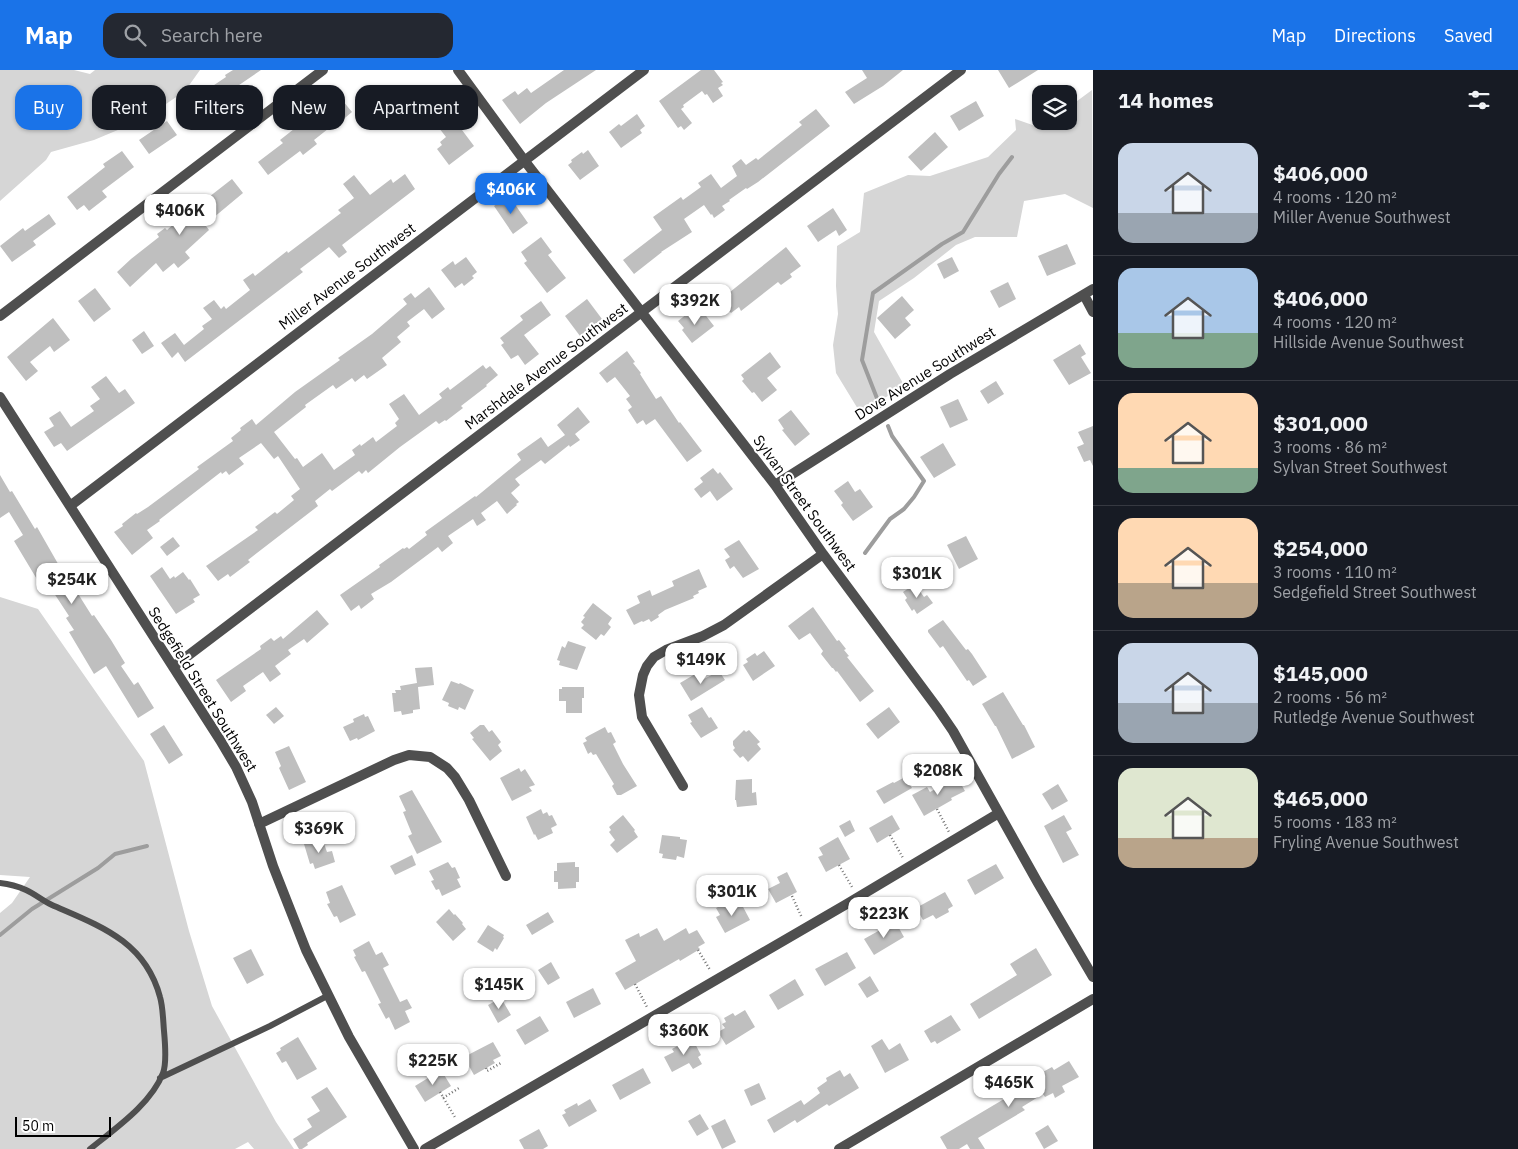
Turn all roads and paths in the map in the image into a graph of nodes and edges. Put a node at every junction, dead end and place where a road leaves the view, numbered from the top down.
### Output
1 (323, 70) edge
2 (458, 70) edge
3 (644, 70) edge
4 (962, 70) edge
5 (524, 160) junction
6 (1088, 292) edge
7 (642, 312) junction
8 (1093, 312) edge
9 (0, 316) edge
10 (0, 397) edge
11 (775, 485) junction
12 (70, 506) junction
13 (824, 554) junction
14 (173, 667) junction
15 (683, 786) dead end
16 (937, 809) dead end
17 (999, 813) junction
18 (259, 824) junction
19 (890, 835) dead end
20 (954, 840) junction
21 (839, 865) dead end
22 (908, 867) junction
23 (506, 876) dead end
24 (0, 883) edge
25 (792, 896) dead end
26 (858, 897) junction
27 (807, 927) junction
28 (698, 950) dead end
29 (1093, 977) edge
30 (716, 980) junction
31 (634, 984) dead end
32 (328, 995) junction
33 (1093, 999) edge
34 (653, 1017) junction
35 (501, 1063) dead end
36 (486, 1068) dead end
37 (160, 1078) junction
38 (459, 1088) dead end
39 (440, 1092) dead end
40 (443, 1098) junction
41 (461, 1128) junction
42 (90, 1149) edge
43 (414, 1149) edge
44 (425, 1149) edge
45 (839, 1149) edge

1 - 9 street
2 - 5 street, Sylvan Street Southwest
3 - 5 street, Miller Avenue Southwest
4 - 7 street, Marshdale Avenue Southwest
5 - 7 street, Sylvan Street Southwest
5 - 12 street, Miller Avenue Southwest
6 - 8 street
6 - 11 street, Dove Avenue Southwest
7 - 11 street, Sylvan Street Southwest
7 - 14 street, Marshdale Avenue Southwest
10 - 12 street, Sedgefield Street Southwest
11 - 13 street, Sylvan Street Southwest
12 - 14 street, Sedgefield Street Southwest
13 - 15 street
13 - 17 street, Sylvan Street Southwest
14 - 18 street, Sedgefield Street Southwest
16 - 20 path
17 - 20 street
17 - 29 street, Sylvan Street Southwest
18 - 23 street
18 - 32 street, Sedgefield Street Southwest
19 - 22 path
20 - 22 street
21 - 26 path
22 - 26 street
24 - 37 lane
25 - 27 path
26 - 27 street
27 - 30 street
28 - 30 path
30 - 34 street
31 - 34 path
32 - 37 lane
32 - 43 street, Sedgefield Street Southwest
33 - 45 street
34 - 41 street
35 - 36 path
37 - 42 lane
38 - 40 path
39 - 40 path
40 - 41 path
41 - 44 street

